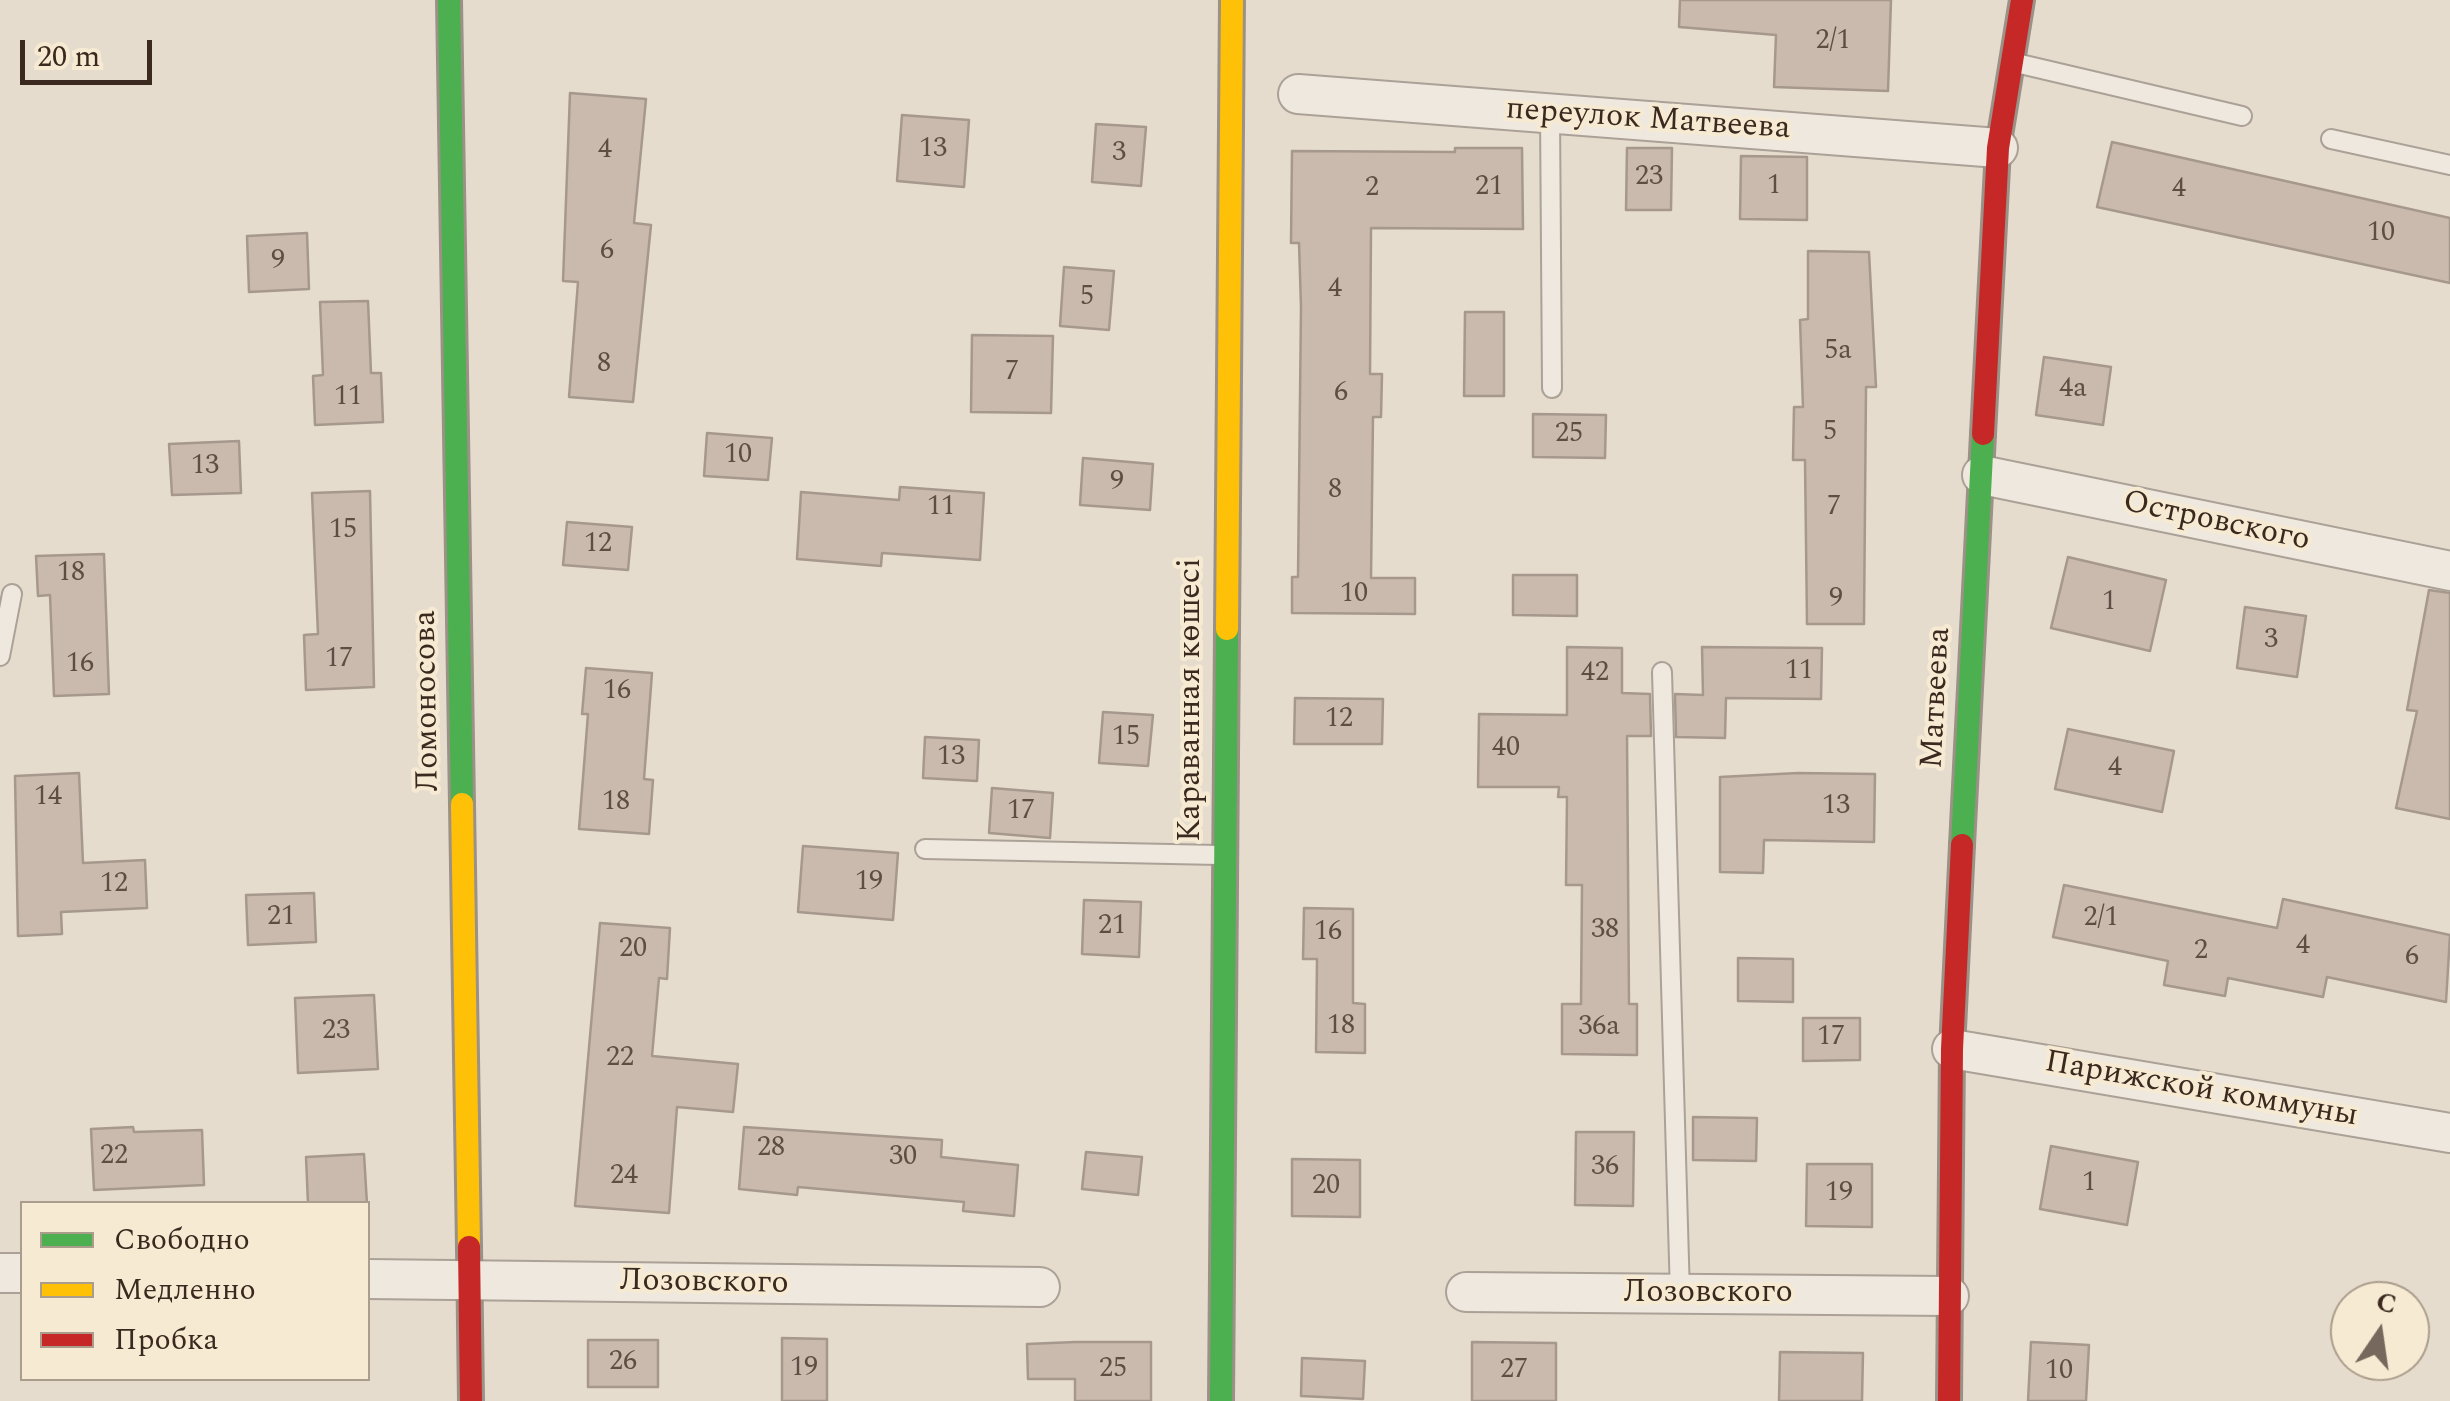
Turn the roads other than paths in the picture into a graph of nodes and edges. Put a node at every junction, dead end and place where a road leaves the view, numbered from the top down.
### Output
1 (449, 0) edge
2 (1232, 0) edge
3 (2022, 0) edge
4 (2011, 61) junction
5 (1298, 94) dead end
6 (1550, 113) junction
7 (2242, 116) dead end
8 (2332, 139) dead end
9 (1998, 148) junction
10 (2450, 165) edge
11 (1552, 388) dead end
12 (1982, 476) junction
13 (2450, 572) edge
14 (12, 594) dead end
15 (0, 656) edge
16 (1662, 672) dead end
17 (925, 849) dead end
18 (1225, 855) junction
19 (1952, 1049) junction
20 (2450, 1133) edge
21 (370, 1279) edge
22 (471, 1281) junction
23 (1040, 1287) dead end
24 (1466, 1292) dead end
25 (1680, 1295) junction
26 (1950, 1296) junction
27 (471, 1401) edge
28 (1221, 1401) edge
29 (1948, 1401) edge

1 - 22 street, Ломоносова
2 - 18 street, Караванная көшесі
3 - 4 street, Матвеева
4 - 7 lane
4 - 9 street, Матвеева
5 - 6 street, переулок Матвеева
6 - 9 street, переулок Матвеева
6 - 11 lane
8 - 10 lane
9 - 12 street, Матвеева
12 - 13 street, Островского
12 - 19 street, Матвеева
14 - 15 lane
16 - 25 lane
17 - 18 lane
18 - 28 street, Караванная көшесі
19 - 20 street, Парижской коммуны
19 - 26 street, Матвеева
21 - 22 street, Лозовского
22 - 23 street, Лозовского
22 - 27 street, Ломоносова
24 - 25 street, Лозовского
25 - 26 street, Лозовского
26 - 29 street, Матвеева

